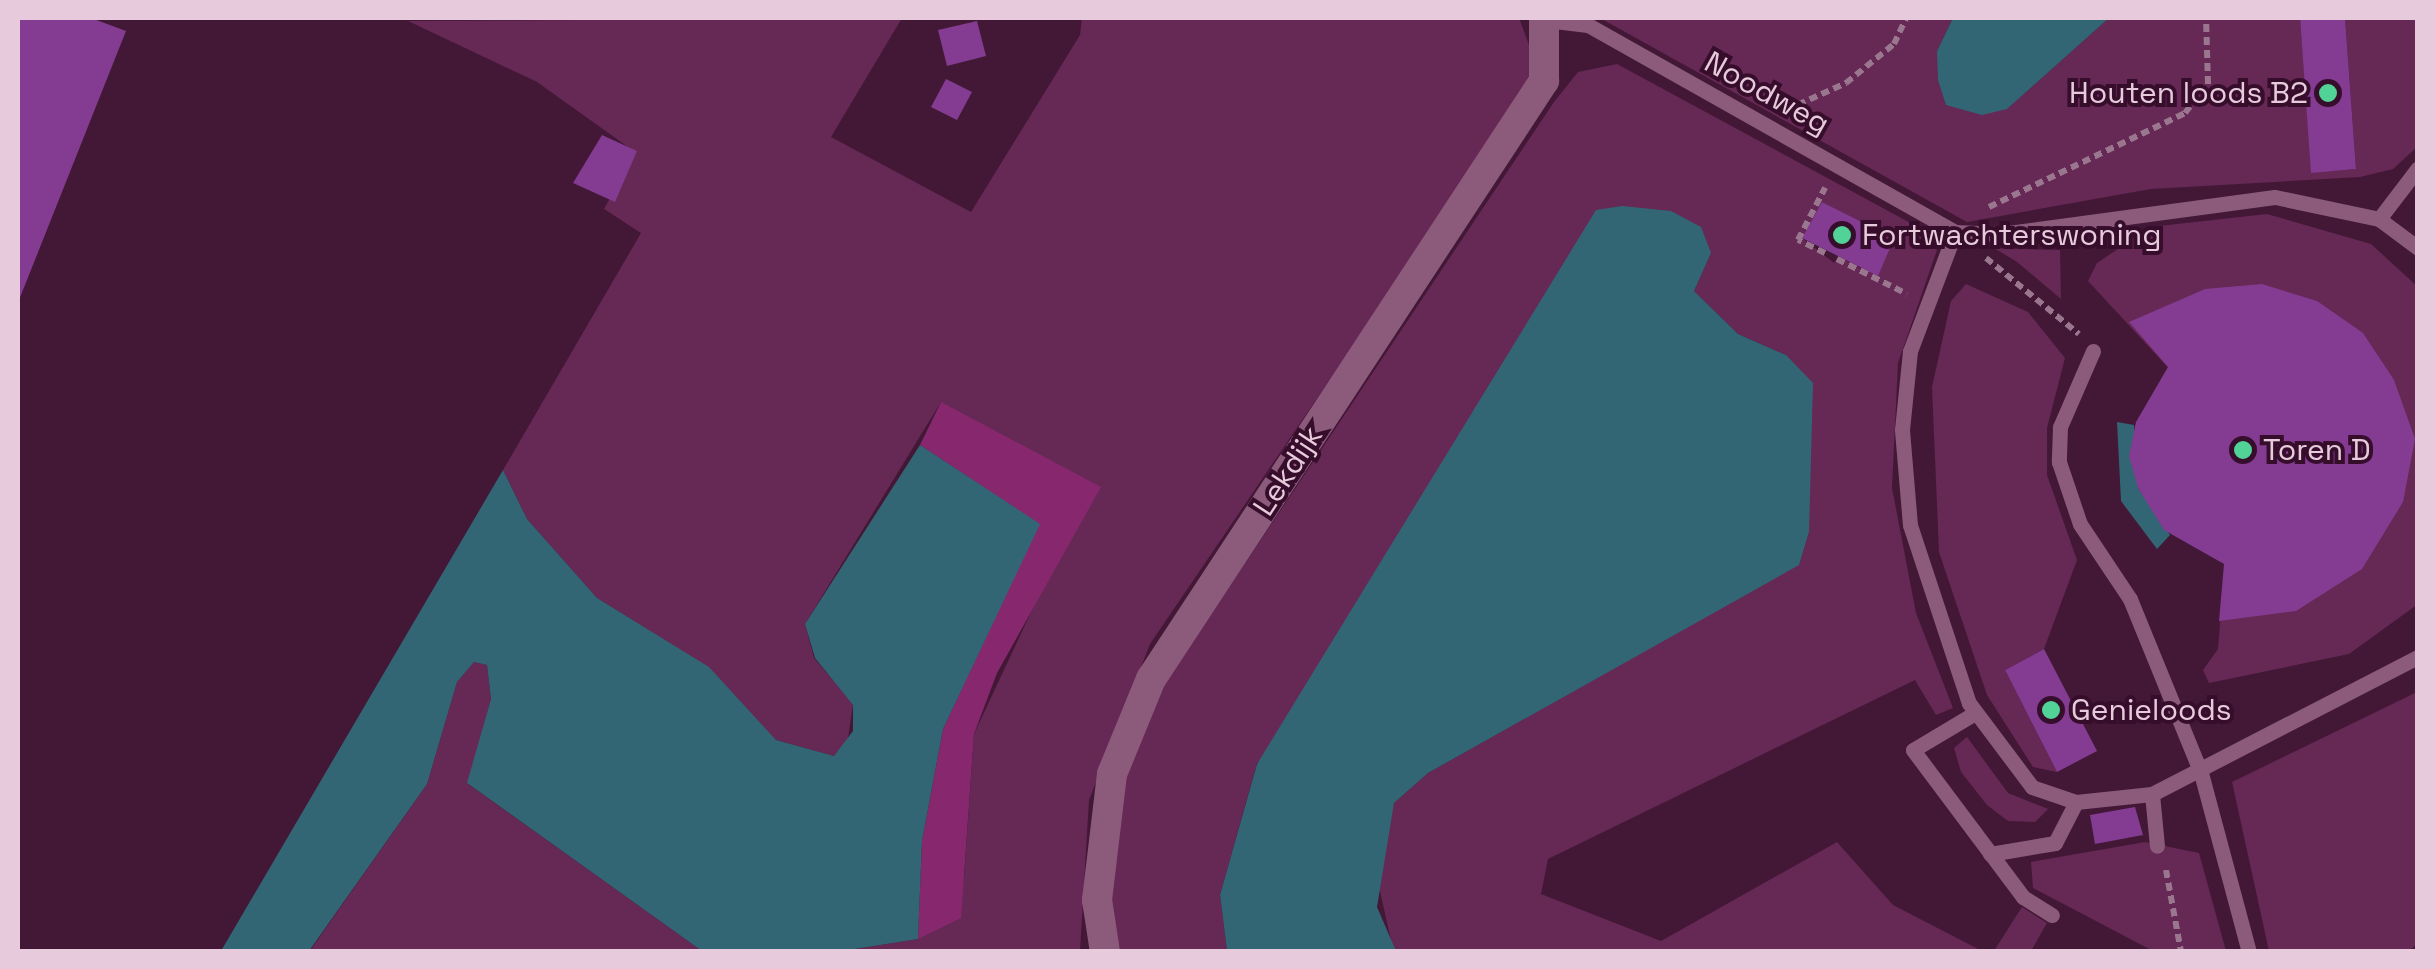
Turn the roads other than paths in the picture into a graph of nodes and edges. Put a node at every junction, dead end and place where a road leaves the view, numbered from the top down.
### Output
1 (1545, 19) edge
2 (2418, 168) edge
3 (2379, 219) junction
4 (1955, 232) junction
5 (2418, 248) edge
6 (2092, 351) road end
7 (2418, 657) edge
8 (1975, 713) junction
9 (2201, 773) junction
10 (2152, 794) junction
11 (2076, 802) junction
12 (2158, 846) road end
13 (1990, 854) junction
14 (2052, 914) dead end
15 (1105, 952) edge
16 (2249, 952) edge

1 - 4 lane, Noodweg
1 - 15 street, Lekdijk
2 - 3 lane
3 - 4 lane
3 - 5 lane
4 - 8 lane
6 - 9 lane
7 - 9 lane
8 - 11 lane
8 - 13 lane
9 - 10 lane
9 - 16 lane
10 - 11 lane
10 - 12 lane
11 - 13 lane
13 - 14 lane

